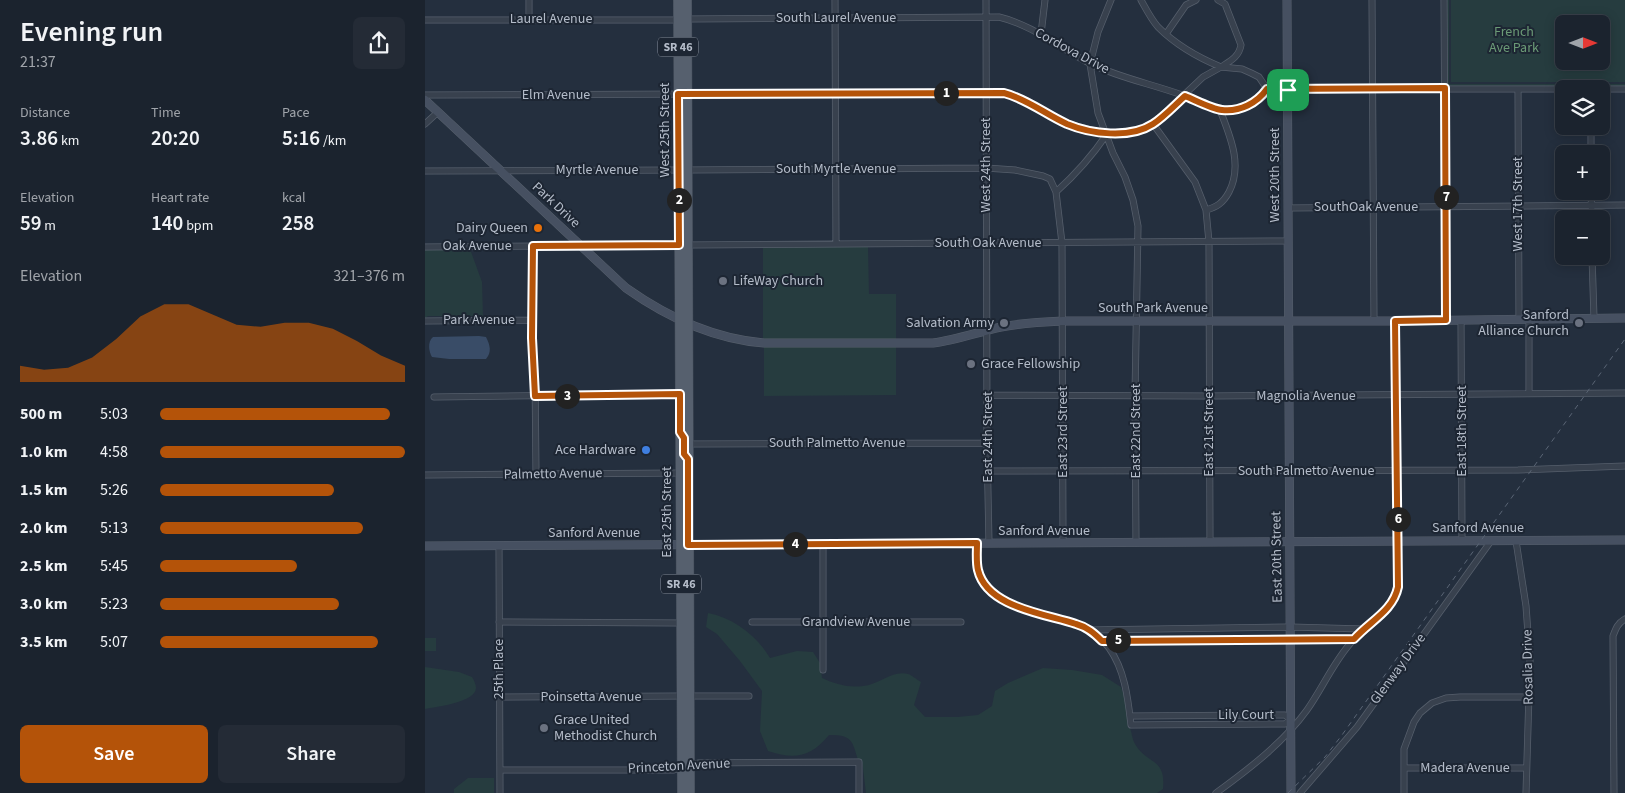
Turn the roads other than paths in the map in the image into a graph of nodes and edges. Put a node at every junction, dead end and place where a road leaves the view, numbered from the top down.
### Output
1 (529, 0) edge
2 (678, 0) edge
3 (687, 0) edge
4 (835, 0) edge
5 (986, 0) edge
6 (1045, 0) edge
7 (1111, 0) edge
8 (1141, 0) edge
9 (1195, 0) edge
10 (1218, 0) edge
11 (1287, 0) edge
12 (1372, 0) edge
13 (1444, 0) edge
14 (986, 17) junction
15 (836, 18) junction
16 (529, 19) junction
17 (682, 19) junction
18 (425, 20) edge
19 (1041, 34) junction
20 (1166, 34) junction
21 (1091, 64) junction
22 (1221, 67) junction
23 (1445, 88) junction
24 (1555, 88) edge
25 (1267, 89) junction
26 (1373, 89) junction
27 (1518, 89) junction
28 (1610, 89) edge
29 (1625, 89) edge
30 (1288, 90) junction
31 (986, 92) junction
32 (836, 93) junction
33 (683, 94) junction
34 (425, 95) edge
35 (1185, 96) junction
36 (425, 100) edge
37 (1221, 110) junction
38 (438, 112) junction
39 (425, 124) edge
40 (1153, 124) junction
41 (1107, 134) junction
42 (986, 168) junction
43 (836, 169) junction
44 (500, 170) junction
45 (683, 170) junction
46 (425, 171) edge
47 (1057, 192) junction
48 (1591, 200) edge
49 (1625, 205) edge
50 (1518, 206) junction
51 (1591, 206) junction
52 (1446, 207) junction
53 (1288, 208) junction
54 (1373, 208) junction
55 (1206, 210) junction
56 (1591, 210) edge
57 (1288, 241) junction
58 (1209, 242) junction
59 (1062, 243) junction
60 (1138, 243) junction
61 (836, 244) junction
62 (987, 244) junction
63 (683, 245) junction
64 (533, 246) junction
65 (582, 246) junction
66 (425, 247) edge
67 (1592, 265) edge
68 (1594, 318) junction
69 (1625, 318) edge
70 (1519, 319) junction
71 (1529, 319) junction
72 (533, 320) junction
73 (1137, 320) junction
74 (1374, 320) junction
75 (1446, 320) junction
76 (1461, 320) junction
77 (425, 321) edge
78 (1063, 321) junction
79 (1209, 321) junction
80 (1289, 321) junction
81 (1395, 321) junction
82 (683, 322) junction
83 (987, 330) junction
84 (1529, 393) junction
85 (1625, 393) edge
86 (680, 394) junction
87 (1462, 394) junction
88 (988, 395) junction
89 (1396, 395) junction
90 (535, 396) junction
91 (1063, 396) junction
92 (1135, 396) junction
93 (1209, 396) junction
94 (1289, 396) junction
95 (434, 397) dead end
96 (680, 432) junction
97 (987, 443) junction
98 (688, 444) junction
99 (688, 459) junction
100 (1625, 466) edge
101 (1289, 470) junction
102 (1396, 470) junction
103 (1462, 470) junction
104 (988, 471) junction
105 (1063, 471) junction
106 (1136, 471) junction
107 (1209, 471) junction
108 (681, 473) junction
109 (536, 474) junction
110 (425, 475) edge
111 (1625, 540) edge
112 (1398, 541) junction
113 (1462, 541) junction
114 (1491, 541) junction
115 (1516, 541) junction
116 (1136, 542) junction
117 (1209, 542) junction
118 (1289, 542) junction
119 (977, 543) junction
120 (989, 543) junction
121 (1063, 543) junction
122 (823, 544) junction
123 (685, 545) junction
124 (425, 546) edge
125 (499, 546) junction
126 (1625, 619) edge
127 (499, 622) junction
128 (752, 622) dead end
129 (823, 622) junction
130 (961, 622) dead end
131 (681, 623) junction
132 (1290, 627) junction
133 (1363, 629) junction
134 (1090, 630) junction
135 (1290, 639) junction
136 (1354, 639) junction
137 (1102, 641) junction
138 (823, 670) dead end
139 (685, 696) junction
140 (749, 696) dead end
141 (499, 697) junction
142 (1530, 697) junction
143 (1130, 716) junction
144 (1290, 719) junction
145 (1290, 731) junction
146 (686, 766) junction
147 (1404, 768) junction
148 (1526, 768) junction
149 (500, 770) junction
150 (499, 793) edge
151 (683, 793) edge
152 (690, 793) edge
153 (859, 793) edge
154 (1216, 793) edge
155 (1291, 793) edge
156 (1300, 793) edge
157 (1404, 793) edge
158 (1526, 793) edge
159 (1614, 793) edge

1 - 16 street
2 - 17 main road, West 25th Street / SR 46
3 - 17 main road, West 25th Street / SR 46
4 - 15 street
5 - 14 street, West 24th Street
6 - 19 street
7 - 21 street, East 22nd Street
8 - 20 street
9 - 20 street
10 - 22 street
11 - 30 street, West 20th Street
12 - 26 street
13 - 23 street
14 - 15 street, South Laurel Avenue
14 - 19 street, Cordova Drive
14 - 31 street, West 24th Street
15 - 17 street, South Laurel Avenue
15 - 32 street
16 - 17 street, Laurel Avenue
16 - 18 street, Laurel Avenue
17 - 33 main road, West 25th Street / SR 46
19 - 21 street, Cordova Drive
20 - 22 street
21 - 35 street, Cordova Drive
21 - 41 street, East 22nd Street
22 - 25 street
22 - 35 street
23 - 26 street
23 - 27 street
23 - 52 street
24 - 27 street
25 - 30 street
25 - 37 street
26 - 30 street
26 - 54 street
27 - 50 street, West 17th Street
28 - 29 street
30 - 53 street, West 20th Street
31 - 32 street, Elm Avenue
31 - 41 street, Elm Avenue
31 - 42 street, West 24th Street
32 - 33 street, Elm Avenue
32 - 43 street
33 - 34 street, Elm Avenue
33 - 45 main road, West 25th Street / SR 46
35 - 37 street, Cordova Drive
35 - 40 street
36 - 38 street, Park Drive
37 - 55 street
38 - 39 street
38 - 44 street, Park Drive
40 - 41 street, Elm Avenue
40 - 55 street, East 21st Street
41 - 47 street
41 - 60 street, East 22nd Street
42 - 43 street, South Myrtle Avenue
42 - 47 street, South Myrtle Avenue
42 - 62 street, West 24th Street
43 - 45 street, South Myrtle Avenue
43 - 61 street
44 - 45 street, Myrtle Avenue
44 - 46 street, Myrtle Avenue
44 - 65 street, Park Drive
45 - 63 main road, West 25th Street / SR 46
45 - 63 main road, West 25th Street / SR 46
47 - 59 street, East 23rd Street
48 - 51 street
49 - 51 street, SouthOak Avenue
50 - 51 street, SouthOak Avenue
50 - 52 street, SouthOak Avenue
50 - 70 street, West 17th Street
51 - 56 street
52 - 54 street, SouthOak Avenue
52 - 75 street
53 - 54 street, SouthOak Avenue
53 - 57 street, West 20th Street
54 - 74 street
55 - 58 street, East 21st Street
57 - 58 street, South Oak Avenue
57 - 80 street, West 20th Street
58 - 60 street, South Oak Avenue
58 - 79 street, East 21st Street
59 - 60 street, South Oak Avenue
59 - 62 street, South Oak Avenue
59 - 78 street, East 23rd Street
60 - 73 street, East 22nd Street
61 - 62 street, South Oak Avenue
61 - 63 street, South Oak Avenue
62 - 83 street, West 24th Street
63 - 65 street, Oak Avenue
63 - 82 main road, West 25th Street / SR 46
64 - 65 street, Oak Avenue
64 - 66 street, Oak Avenue
64 - 72 street
65 - 82 street, Park Drive
67 - 68 street
68 - 69 street, South Park Avenue
68 - 71 street, South Park Avenue
70 - 71 street, South Park Avenue
70 - 76 street, South Park Avenue
71 - 84 street
72 - 77 street, Park Avenue
72 - 90 street
73 - 78 street, South Park Avenue
73 - 79 street, South Park Avenue
73 - 92 street, East 22nd Street
74 - 80 street, South Park Avenue
74 - 81 street, South Park Avenue
75 - 76 street, South Park Avenue
75 - 81 street, South Park Avenue
76 - 87 street, East 18th Street
78 - 83 street, South Park Avenue
78 - 91 street, East 23rd Street
79 - 80 street, South Park Avenue
79 - 93 street, East 21st Street
80 - 94 street, East 20th Street
81 - 89 street
82 - 83 street, South Park Avenue
82 - 86 main road, East 25th Street / SR 46
82 - 98 main road, East 25th Street / SR 46
83 - 88 street, East 24th Street
84 - 85 street, Magnolia Avenue
84 - 87 street, Magnolia Avenue
86 - 90 street
86 - 96 main road, East 25th Street / SR 46
87 - 89 street, Magnolia Avenue
87 - 103 street, East 18th Street
88 - 91 street, Magnolia Avenue
88 - 97 street, East 24th Street
89 - 94 street, Magnolia Avenue
89 - 102 street
90 - 95 street
90 - 109 street
91 - 92 street, Magnolia Avenue
91 - 105 street, East 23rd Street
92 - 93 street, Magnolia Avenue
92 - 106 street, East 22nd Street
93 - 94 street, Magnolia Avenue
93 - 107 street, East 21st Street
94 - 101 street, East 20th Street
96 - 99 main road
96 - 108 main road, East 25th Street / SR 46
97 - 98 street, South Palmetto Avenue
97 - 104 street, East 24th Street
98 - 99 main road, East 25th Street / SR 46
99 - 123 main road, East 25th Street / SR 46
100 - 103 street, South Palmetto Avenue
101 - 102 street, South Palmetto Avenue
101 - 107 street, South Palmetto Avenue
101 - 118 street, East 20th Street
102 - 103 street, South Palmetto Avenue
102 - 112 street
103 - 113 street, East 18th Street
104 - 105 street, South Palmetto Avenue
104 - 120 street, East 24th Street
105 - 106 street, South Palmetto Avenue
105 - 121 street, East 23rd Street
106 - 107 street, South Palmetto Avenue
106 - 116 street, East 22nd Street
107 - 117 street, East 21st Street
108 - 109 street, Palmetto Avenue
108 - 123 main road, East 25th Street / SR 46
109 - 110 street, Palmetto Avenue
111 - 115 street, Sanford Avenue
112 - 113 street, Sanford Avenue
112 - 118 street, Sanford Avenue
112 - 133 street
113 - 114 street, Sanford Avenue
114 - 115 street, Sanford Avenue
114 - 156 street, Glenway Drive
115 - 142 street, Rosalia Drive
116 - 117 street, Sanford Avenue
116 - 121 street, Sanford Avenue
117 - 118 street, Sanford Avenue
118 - 132 street, East 20th Street
119 - 120 street, Sanford Avenue
119 - 122 street, Sanford Avenue
119 - 134 street
120 - 121 street, Sanford Avenue
122 - 123 street, Sanford Avenue
122 - 129 street
123 - 125 street, Sanford Avenue
123 - 131 main road, East 25th Street / SR 46
123 - 139 main road, East 25th Street / SR 46
124 - 125 street, Sanford Avenue
125 - 127 street, 25th Place
126 - 159 street
127 - 131 street
127 - 141 street, 25th Place
128 - 129 street, Grandview Avenue
129 - 130 street, Grandview Avenue
129 - 138 street
131 - 139 main road, East 25th Street / SR 46
132 - 133 street
132 - 134 street
132 - 135 street, East 20th Street
133 - 136 street
134 - 137 street
135 - 136 street
135 - 137 street
135 - 144 street, East 20th Street
136 - 145 street
137 - 143 street
139 - 140 street, Poinsetta Avenue
139 - 141 street, Poinsetta Avenue
139 - 146 main road, East 25th Street / SR 46
141 - 149 street, 25th Place
142 - 147 street
142 - 148 street, Rosalia Drive
143 - 144 street, Lily Court
143 - 144 street, Lily Court
144 - 145 street, East 20th Street
145 - 154 street
145 - 155 street, East 20th Street
146 - 149 street, Princeton Avenue
146 - 151 main road, East 25th Street / SR 46
146 - 152 main road, East 25th Street / SR 46
146 - 153 street, Princeton Avenue
147 - 148 street, Madera Avenue
147 - 157 street
148 - 158 street, Rosalia Drive
149 - 150 street, 25th Place

